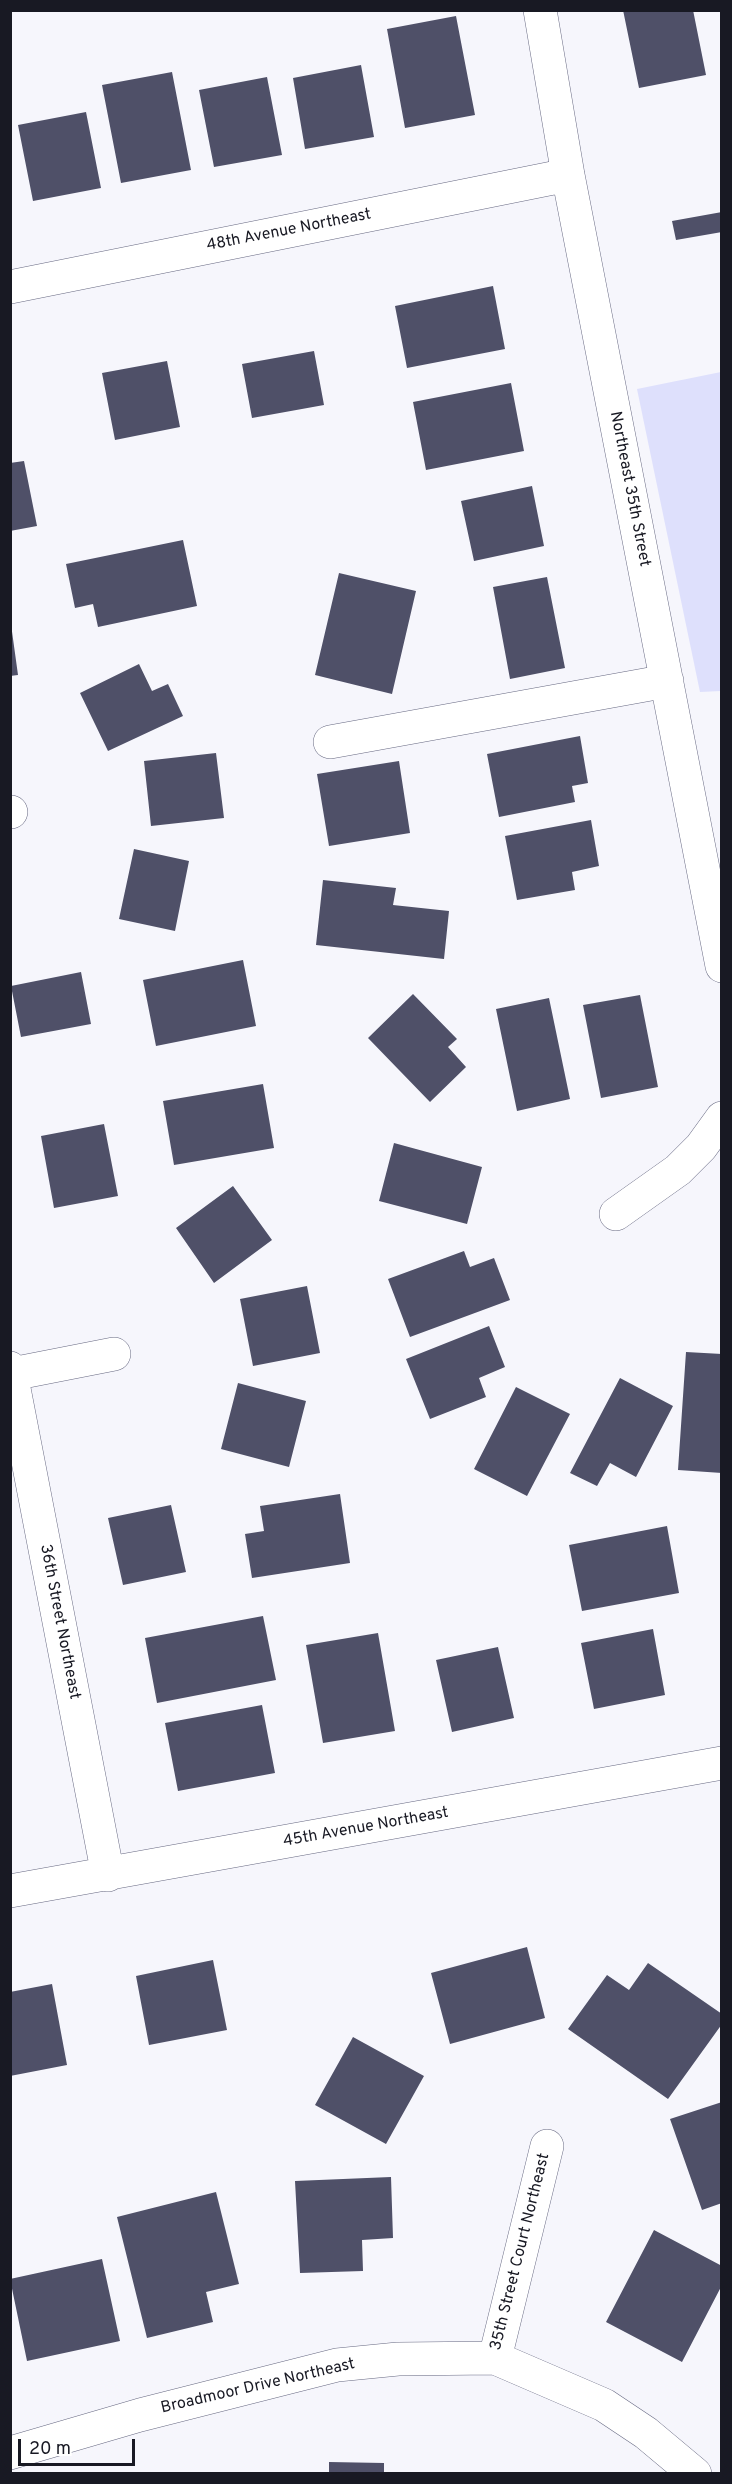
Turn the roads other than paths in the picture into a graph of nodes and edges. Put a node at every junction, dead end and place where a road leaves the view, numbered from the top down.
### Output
1 (540, 10) edge
2 (568, 174) junction
3 (10, 286) edge
4 (667, 681) junction
5 (330, 742) dead end
6 (722, 966) edge
7 (722, 1118) edge
8 (616, 1214) dead end
9 (114, 1354) dead end
10 (11, 1371) edge
11 (722, 1763) edge
12 (108, 1875) junction
13 (10, 1891) edge
14 (547, 2146) dead end
15 (495, 2358) junction
16 (10, 2454) edge
17 (695, 2474) edge

1 - 2 street, Northeast 35th Street
2 - 3 street, 48th Avenue Northeast
2 - 4 street, Northeast 35th Street
4 - 5 street
4 - 6 street, Northeast 35th Street
7 - 8 street
9 - 10 street
10 - 12 street, 36th Street Northeast
11 - 12 street, 45th Avenue Northeast
12 - 13 street, 45th Avenue Northeast
14 - 15 street, 35th Street Court Northeast
15 - 16 street, Broadmoor Drive Northeast
15 - 17 street, Broadmoor Drive Northeast

